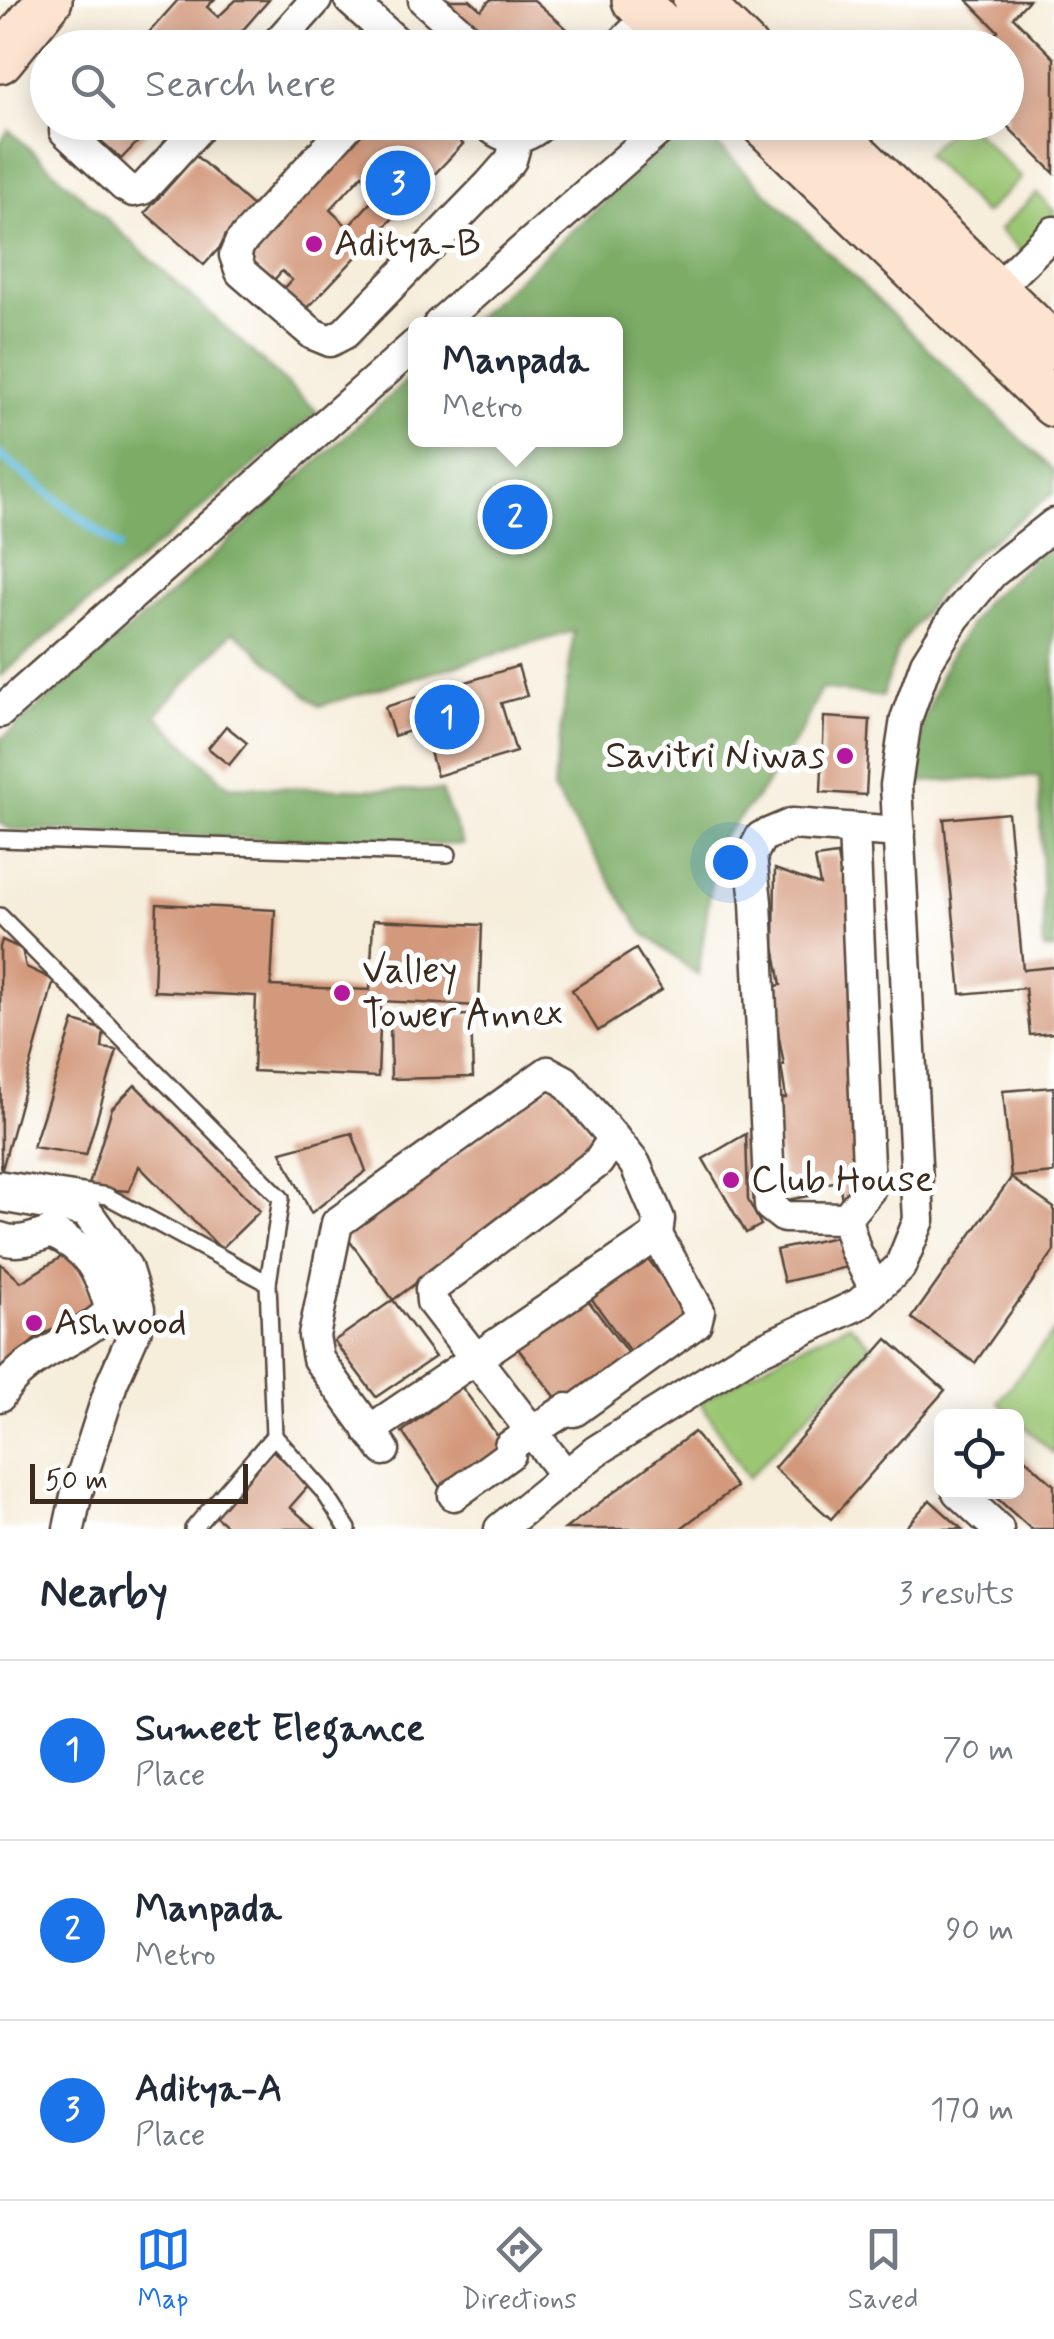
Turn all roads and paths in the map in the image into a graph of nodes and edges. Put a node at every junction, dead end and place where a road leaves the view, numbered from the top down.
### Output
1 (49, 0) edge
2 (316, 0) edge
3 (350, 0) edge
4 (424, 0) edge
5 (696, 0) edge
6 (642, 7) edge
7 (289, 30) edge
8 (383, 30) edge
9 (458, 30) edge
10 (628, 30) edge
11 (666, 30) edge
12 (727, 30) edge
13 (0, 60) edge
14 (75, 140) edge
15 (188, 140) edge
16 (334, 140) edge
17 (517, 140) edge
18 (648, 140) edge
19 (785, 140) edge
20 (841, 140) edge
21 (1054, 232) edge
22 (995, 290) junction
23 (447, 317) edge
24 (1038, 336) edge
25 (408, 352) edge
26 (1054, 404) edge
27 (1054, 524) edge
28 (0, 712) edge
29 (854, 829) junction
30 (899, 832) junction
31 (0, 839) edge
32 (448, 854) dead end
33 (0, 916) edge
34 (614, 1138) junction
35 (0, 1179) edge
36 (0, 1196) edge
37 (846, 1218) junction
38 (657, 1235) junction
39 (0, 1238) edge
40 (268, 1284) junction
41 (876, 1288) junction
42 (475, 1357) junction
43 (0, 1396) edge
44 (533, 1432) junction
45 (274, 1436) junction
46 (566, 1476) junction
47 (454, 1495) dead end
48 (966, 1499) edge
49 (68, 1529) edge
50 (192, 1529) edge
51 (348, 1529) edge
52 (500, 1529) edge
53 (998, 1529) edge

1 - 13 main road
2 - 7 street
3 - 8 street
4 - 9 street
5 - 12 main road
6 - 10 street
6 - 11 main road
14 - 15 street
16 - 17 street
18 - 23 street
19 - 24 main road
20 - 22 main road
21 - 22 street
22 - 24 main road
24 - 26 main road
25 - 28 street
27 - 30 street
29 - 30 street
29 - 37 street
29 - 37 street
30 - 41 street
31 - 32 lane
33 - 40 lane
34 - 38 street
34 - 42 street
34 - 42 street
35 - 40 lane
36 - 49 street
37 - 41 street
38 - 42 street
38 - 44 street
39 - 43 street
40 - 45 lane
41 - 46 street
42 - 44 street
44 - 46 street
44 - 47 street
45 - 50 lane
45 - 51 lane
46 - 52 street
48 - 53 street

